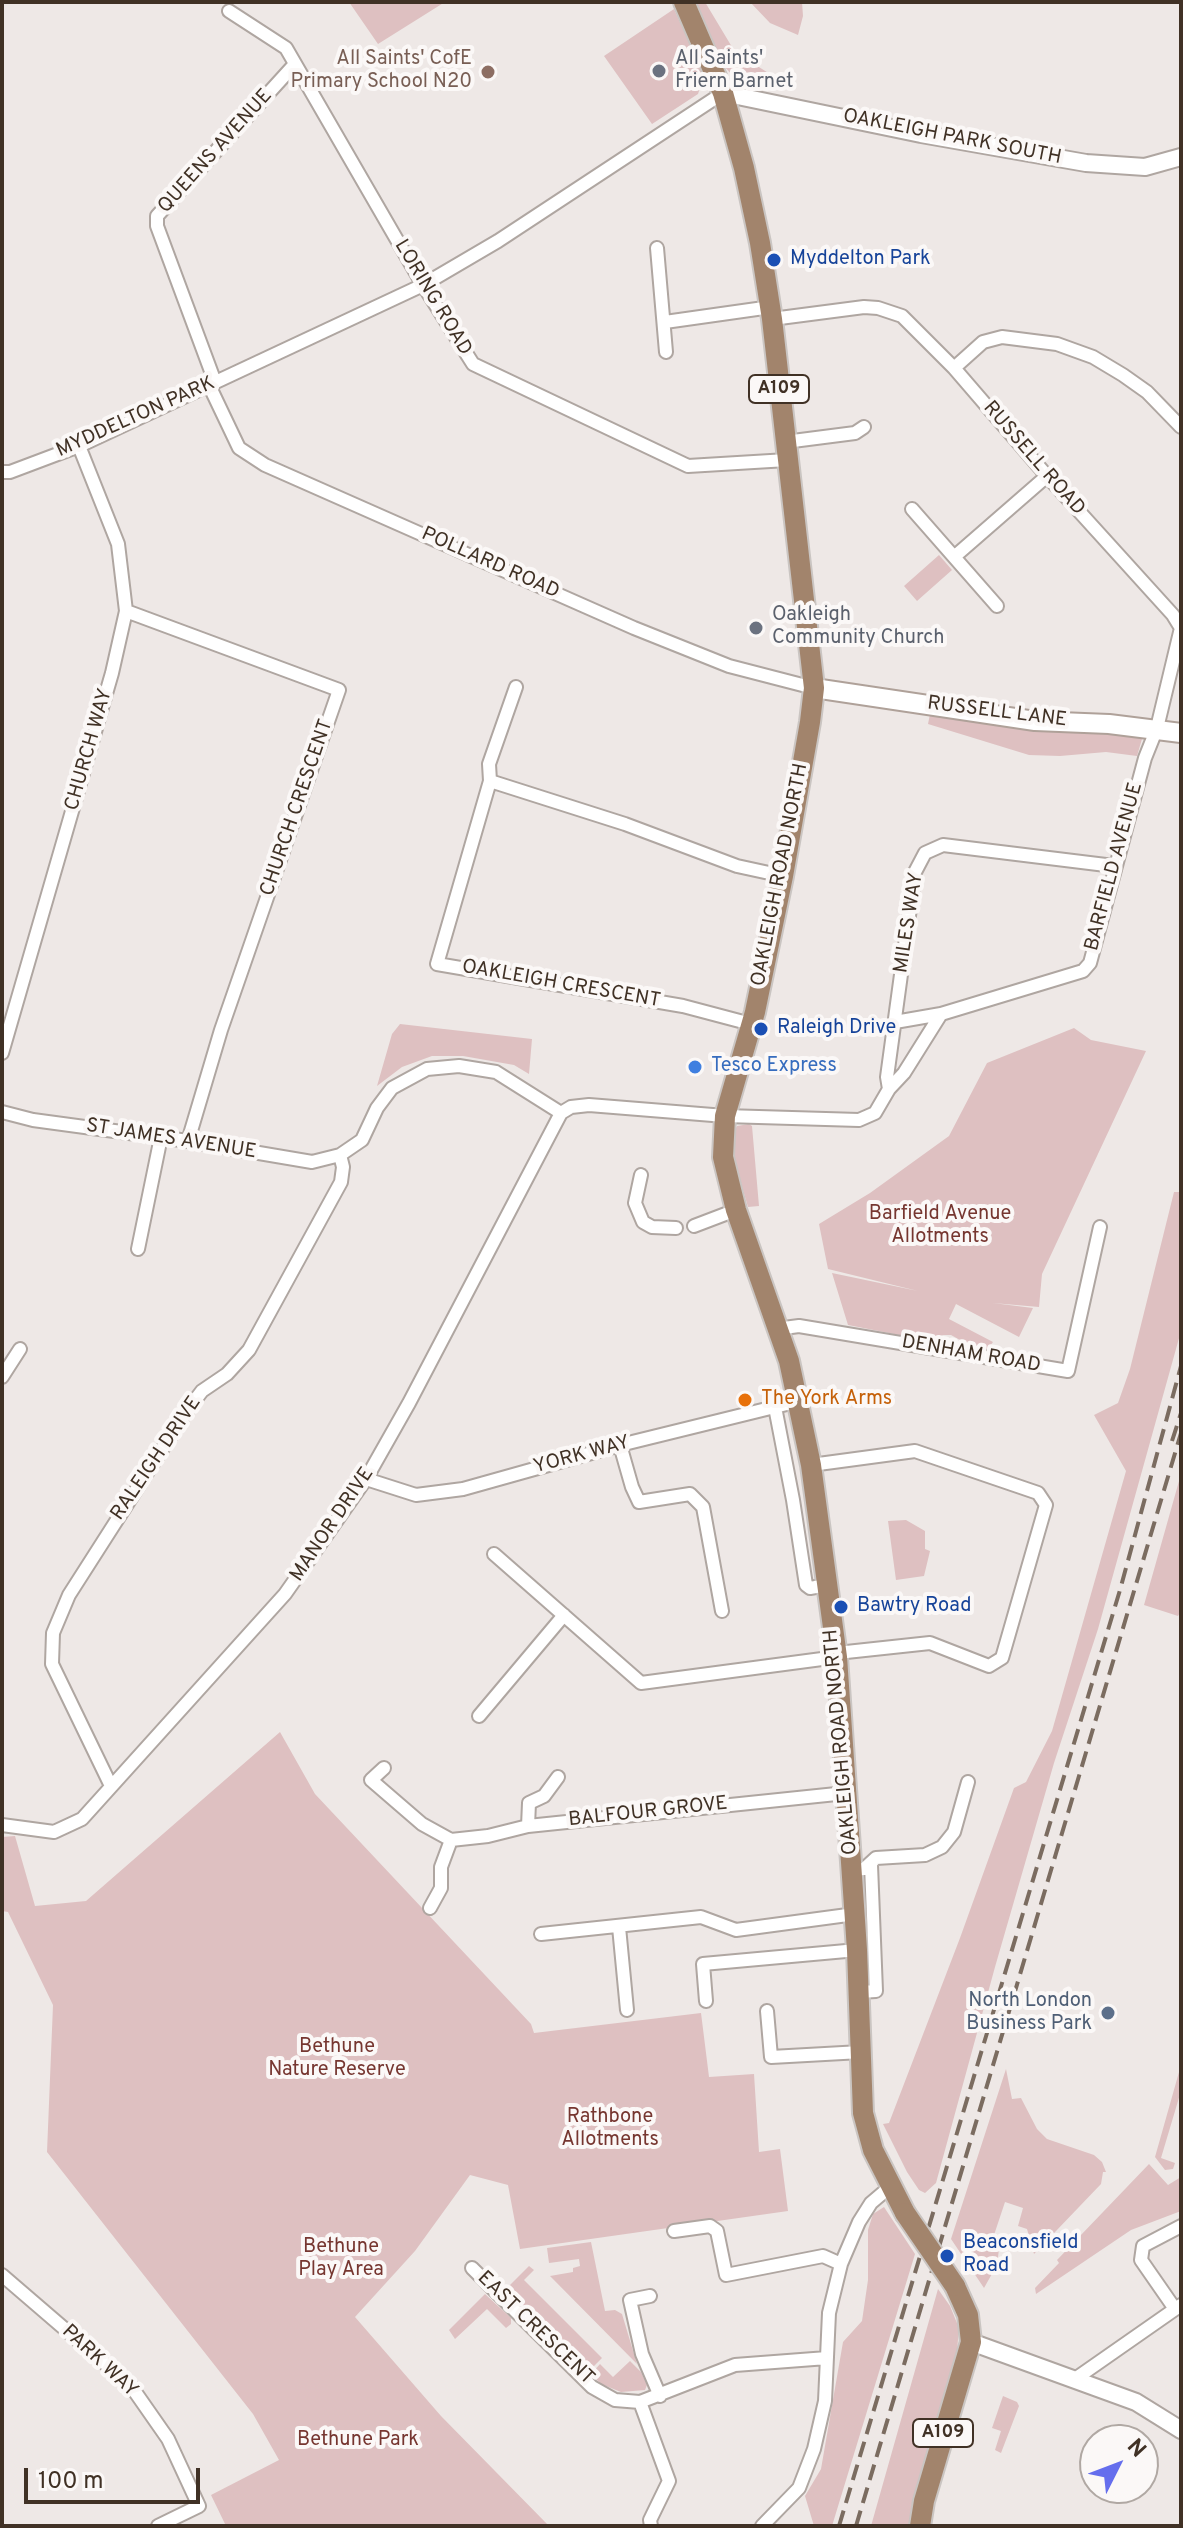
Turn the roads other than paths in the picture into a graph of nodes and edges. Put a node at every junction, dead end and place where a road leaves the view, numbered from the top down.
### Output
1 (684, 2) edge
2 (229, 11) dead end
3 (295, 64) junction
4 (723, 93) junction
5 (1181, 157) edge
6 (657, 248) dead end
7 (423, 285) junction
8 (771, 313) junction
9 (665, 322) junction
10 (666, 352) dead end
11 (954, 368) junction
12 (212, 384) junction
13 (864, 427) dead end
14 (1181, 427) edge
15 (79, 446) junction
16 (786, 451) junction
17 (2, 472) edge
18 (1047, 476) junction
19 (912, 509) dead end
20 (954, 557) junction
21 (997, 606) dead end
22 (126, 611) junction
23 (516, 687) dead end
24 (814, 688) junction
25 (1157, 728) junction
26 (1181, 733) edge
27 (490, 781) junction
28 (1114, 866) junction
29 (783, 876) junction
30 (941, 1014) junction
31 (895, 1022) junction
32 (751, 1024) junction
33 (2, 1053) edge
34 (889, 1089) junction
35 (2, 1112) edge
36 (561, 1113) junction
37 (725, 1116) junction
38 (161, 1137) junction
39 (188, 1141) junction
40 (340, 1155) junction
41 (641, 1175) dead end
42 (736, 1210) junction
43 (694, 1226) dead end
44 (1100, 1227) dead end
45 (676, 1228) dead end
46 (138, 1249) dead end
47 (776, 1329) junction
48 (20, 1349) dead end
49 (2, 1377) edge
50 (799, 1401) junction
51 (775, 1407) junction
52 (620, 1445) junction
53 (811, 1465) junction
54 (366, 1479) junction
55 (815, 1496) junction
56 (793, 1500) junction
57 (494, 1554) dead end
58 (827, 1585) junction
59 (722, 1611) dead end
60 (564, 1615) junction
61 (837, 1655) junction
62 (479, 1716) dead end
63 (384, 1768) dead end
64 (558, 1777) dead end
65 (968, 1782) dead end
66 (111, 1786) junction
67 (846, 1793) junction
68 (2, 1825) edge
69 (528, 1826) junction
70 (451, 1840) junction
71 (862, 1867) junction
72 (430, 1908) dead end
73 (855, 1914) junction
74 (619, 1927) junction
75 (541, 1934) dead end
76 (857, 1950) junction
77 (859, 1992) junction
78 (706, 2001) dead end
79 (627, 2010) dead end
80 (767, 2011) dead end
81 (861, 2052) junction
82 (891, 2186) junction
83 (1181, 2226) edge
84 (674, 2231) dead end
85 (841, 2264) junction
86 (472, 2268) dead end
87 (2, 2275) edge
88 (650, 2296) dead end
89 (1178, 2307) edge
90 (971, 2342) junction
91 (827, 2358) junction
92 (1075, 2379) junction
93 (660, 2396) junction
94 (640, 2402) junction
95 (1181, 2430) edge
96 (158, 2526) edge
97 (651, 2526) edge
98 (762, 2526) edge
99 (920, 2526) edge

1 - 4 main road, OAKLEIGH ROAD NORTH / A109
2 - 3 street, LORING ROAD
3 - 7 street, LORING ROAD
3 - 12 street, QUEENS AVENUE
4 - 5 street, OAKLEIGH PARK SOUTH
4 - 7 street, MYDDELTON PARK
4 - 8 main road, OAKLEIGH ROAD NORTH / A109
6 - 9 street
7 - 12 street, MYDDELTON PARK
7 - 16 street, LORING ROAD
8 - 9 street, RUSSELL ROAD
8 - 11 street, RUSSELL ROAD
8 - 16 main road, OAKLEIGH ROAD NORTH / A109
9 - 10 street
11 - 14 street
11 - 18 street, RUSSELL ROAD
12 - 15 street, MYDDELTON PARK
12 - 24 street, POLLARD ROAD
13 - 16 street, LORING ROAD
15 - 17 street, MYDDELTON PARK
15 - 22 street, CHURCH WAY
16 - 24 main road, OAKLEIGH ROAD NORTH / A109
18 - 20 street
18 - 25 street, RUSSELL ROAD
19 - 20 street
20 - 21 street
22 - 33 street, CHURCH WAY
22 - 39 street, CHURCH CRESCENT
23 - 27 street
24 - 25 main road, RUSSELL LANE
24 - 29 main road, OAKLEIGH ROAD NORTH / A109
25 - 26 main road, RUSSELL LANE
25 - 28 street, BARFIELD AVENUE
27 - 29 street
27 - 32 street, OAKLEIGH CRESCENT
28 - 30 street, BARFIELD AVENUE
28 - 31 street, MILES WAY
29 - 32 main road, OAKLEIGH ROAD NORTH / A109
30 - 31 street
30 - 34 street
31 - 34 street, MILES WAY
32 - 37 main road, OAKLEIGH ROAD NORTH / A109
34 - 37 street
35 - 38 street, ST JAMES AVENUE
36 - 37 street
36 - 40 street
36 - 54 street, MANOR DRIVE
37 - 42 main road, OAKLEIGH ROAD NORTH / A109
38 - 39 street, ST JAMES AVENUE
38 - 46 street
39 - 40 street, ST JAMES AVENUE
40 - 66 street, RALEIGH DRIVE
41 - 45 street
42 - 43 street
42 - 47 main road, OAKLEIGH ROAD NORTH / A109
44 - 47 street, DENHAM ROAD
47 - 50 main road, OAKLEIGH ROAD NORTH / A109
48 - 49 street
50 - 51 street, YORK WAY
50 - 53 main road, OAKLEIGH ROAD NORTH / A109
51 - 52 street, YORK WAY
51 - 56 street
52 - 54 street, YORK WAY
52 - 59 street
53 - 55 main road, OAKLEIGH ROAD NORTH / A109
53 - 61 street
54 - 66 street, MANOR DRIVE
55 - 56 street
55 - 58 main road, OAKLEIGH ROAD NORTH / A109
56 - 58 street
57 - 60 street
58 - 61 main road, OAKLEIGH ROAD NORTH / A109
60 - 61 street
60 - 62 street
61 - 67 main road, OAKLEIGH ROAD NORTH / A109
63 - 70 street
64 - 69 street
65 - 71 street
66 - 68 street, MANOR DRIVE
67 - 69 street, BALFOUR GROVE
67 - 71 main road, OAKLEIGH ROAD NORTH / A109
69 - 70 street, BALFOUR GROVE
70 - 72 street
71 - 73 main road, OAKLEIGH ROAD NORTH / A109
71 - 77 street
73 - 74 street
73 - 76 main road, OAKLEIGH ROAD NORTH / A109
74 - 75 street
74 - 79 street
76 - 77 main road, OAKLEIGH ROAD NORTH / A109
76 - 78 street
77 - 81 main road, OAKLEIGH ROAD NORTH / A109
80 - 81 street
81 - 82 main road, OAKLEIGH ROAD NORTH / A109
82 - 85 street
82 - 90 main road, OAKLEIGH ROAD NORTH / A109, bridge
83 - 89 street
84 - 85 street
85 - 91 street
86 - 94 street, EAST CRESCENT
87 - 96 street, PARK WAY
88 - 93 street
89 - 92 street
90 - 92 street
90 - 99 main road, A109
91 - 93 street
91 - 98 street
92 - 95 street
93 - 94 street
94 - 97 street

